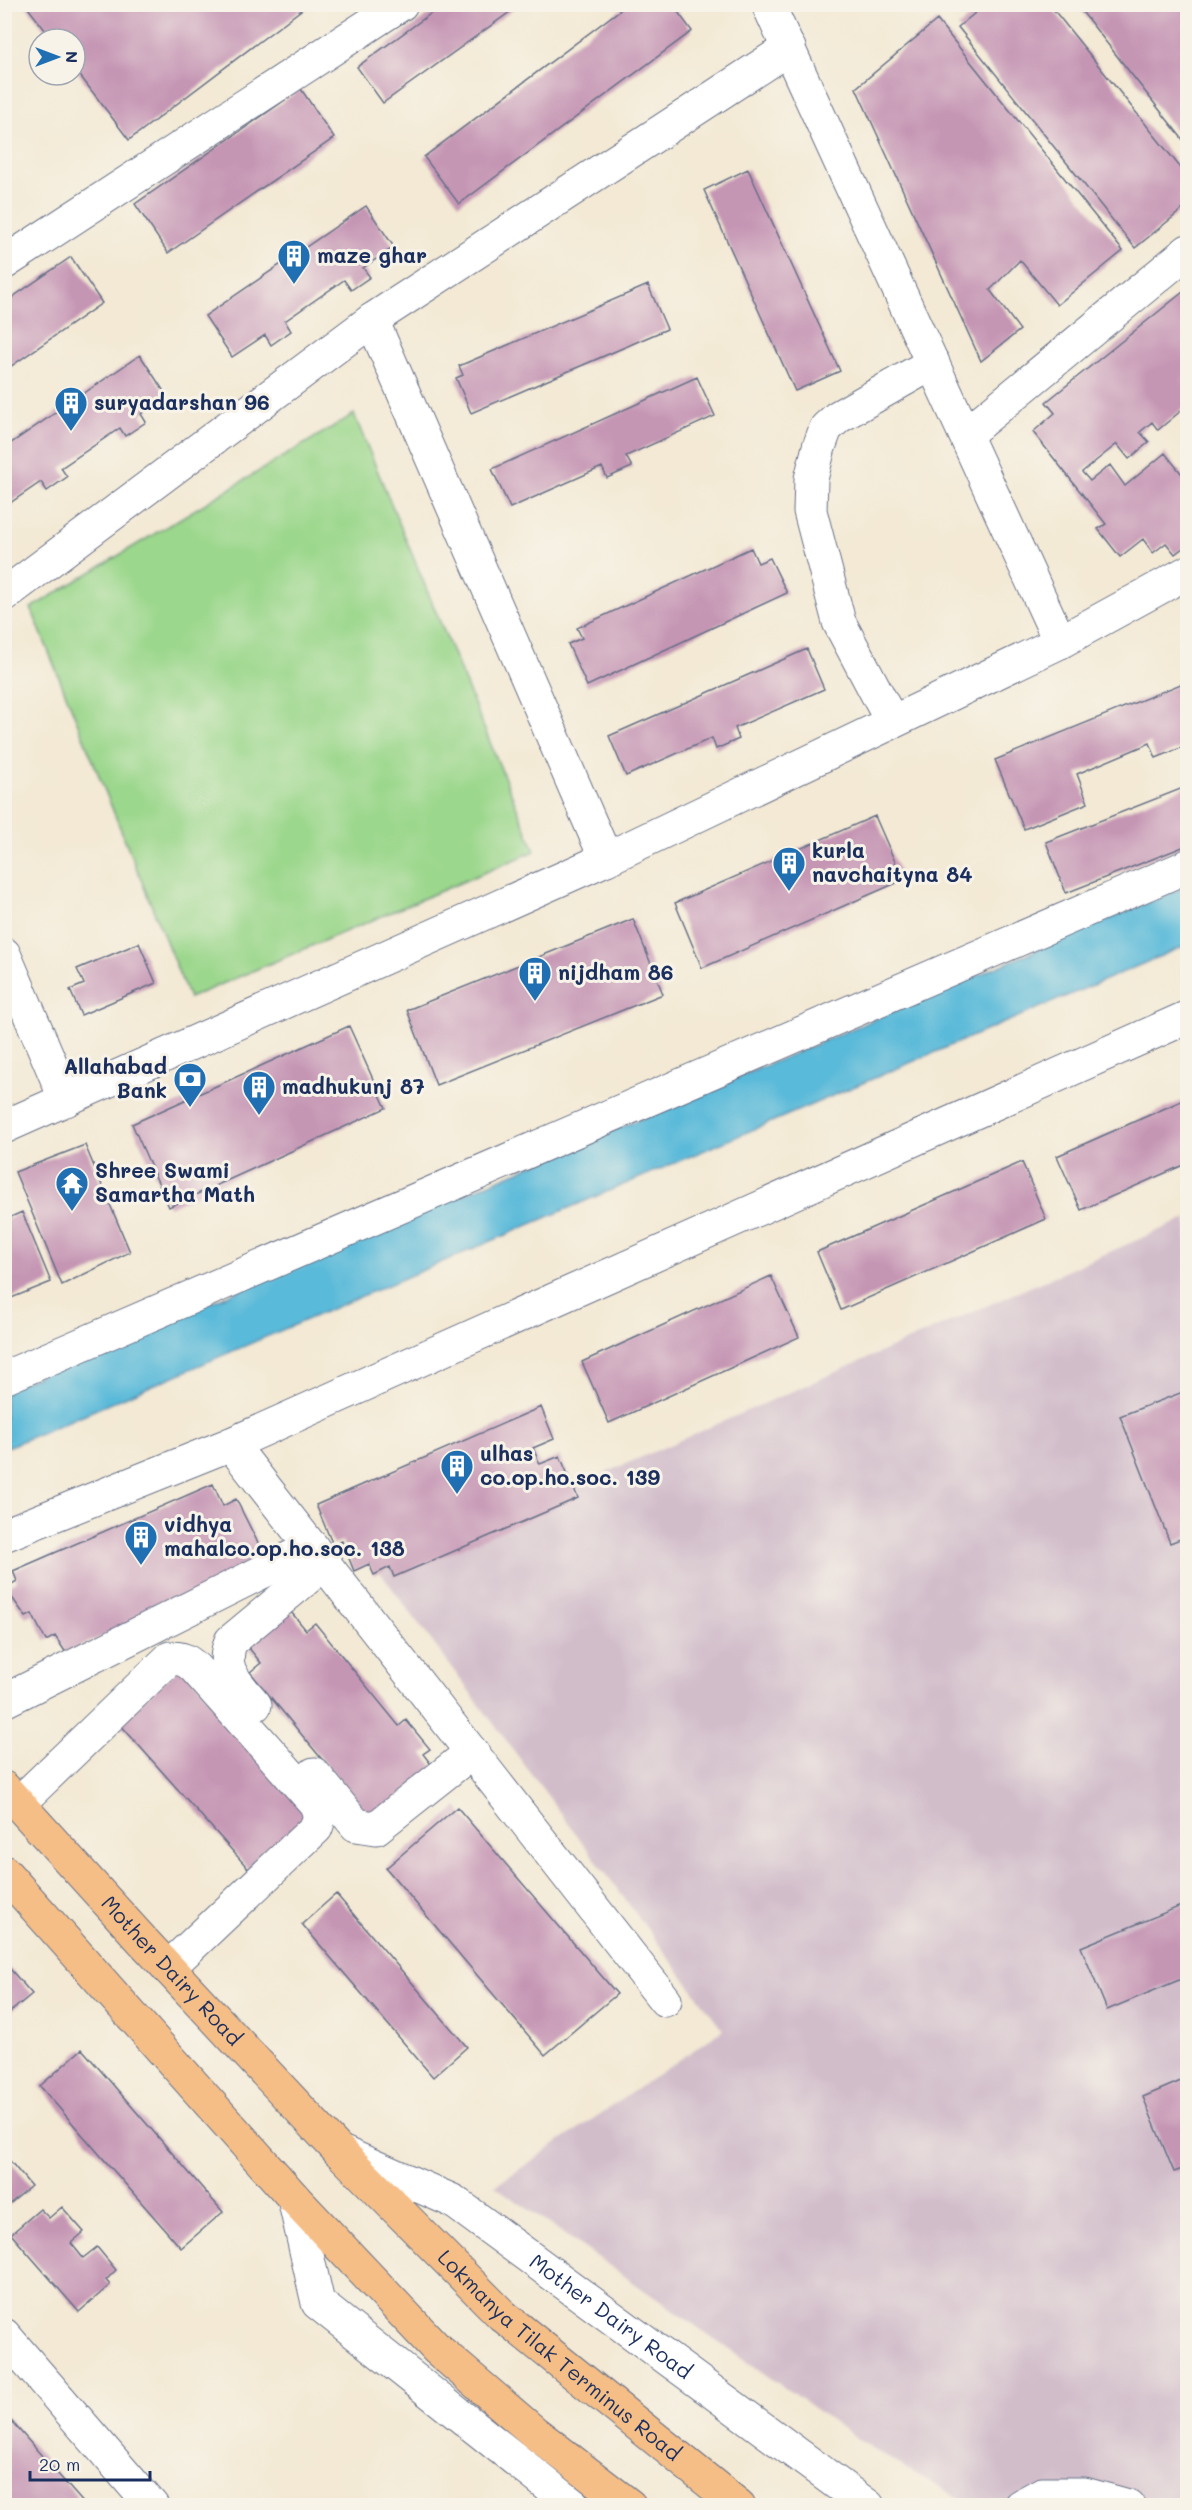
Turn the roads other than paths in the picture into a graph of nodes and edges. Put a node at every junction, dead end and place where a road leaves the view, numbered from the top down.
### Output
1 (401, 4) edge
2 (768, 4) edge
3 (789, 48) junction
4 (1188, 250) edge
5 (4, 262) edge
6 (372, 320) junction
7 (933, 363) junction
8 (966, 434) junction
9 (1188, 572) edge
10 (4, 595) edge
11 (1060, 642) junction
12 (892, 722) junction
13 (606, 859) junction
14 (1188, 866) edge
15 (4, 954) edge
16 (1188, 1017) edge
17 (66, 1100) junction
18 (4, 1127) edge
19 (4, 1378) edge
20 (231, 1444) junction
21 (4, 1535) edge
22 (318, 1555) junction
23 (4, 1701) edge
24 (472, 1752) junction
25 (12, 1796) edge
26 (4, 1872) edge
27 (168, 1968) junction
28 (665, 2001) dead end
29 (339, 2151) junction
30 (294, 2198) junction
31 (387, 2198) joint
32 (4, 2335) edge
33 (152, 2505) edge
34 (574, 2505) edge
35 (630, 2505) edge
36 (739, 2505) edge
37 (868, 2505) edge
38 (1020, 2505) edge
39 (1128, 2505) edge

1 - 5 street
2 - 3 street
3 - 6 street
3 - 7 street
4 - 8 street
6 - 10 street
6 - 13 street
7 - 8 street
7 - 12 street
8 - 11 street
9 - 11 street
11 - 12 street
12 - 13 street
13 - 17 street
14 - 19 street
15 - 17 street
16 - 20 street
17 - 18 street
20 - 21 street
20 - 22 street
22 - 23 street
22 - 24 street
22 - 24 street
24 - 28 street
25 - 27 main road, Mother Dairy Road
25 - 27 street
26 - 30 main road
27 - 29 main road, Mother Dairy Road
29 - 31 main road, Mother Dairy Road
29 - 37 street, Mother Dairy Road
30 - 34 street
30 - 35 main road
31 - 36 main road, Lokmanya Tilak Terminus Road
32 - 33 street
38 - 39 street

